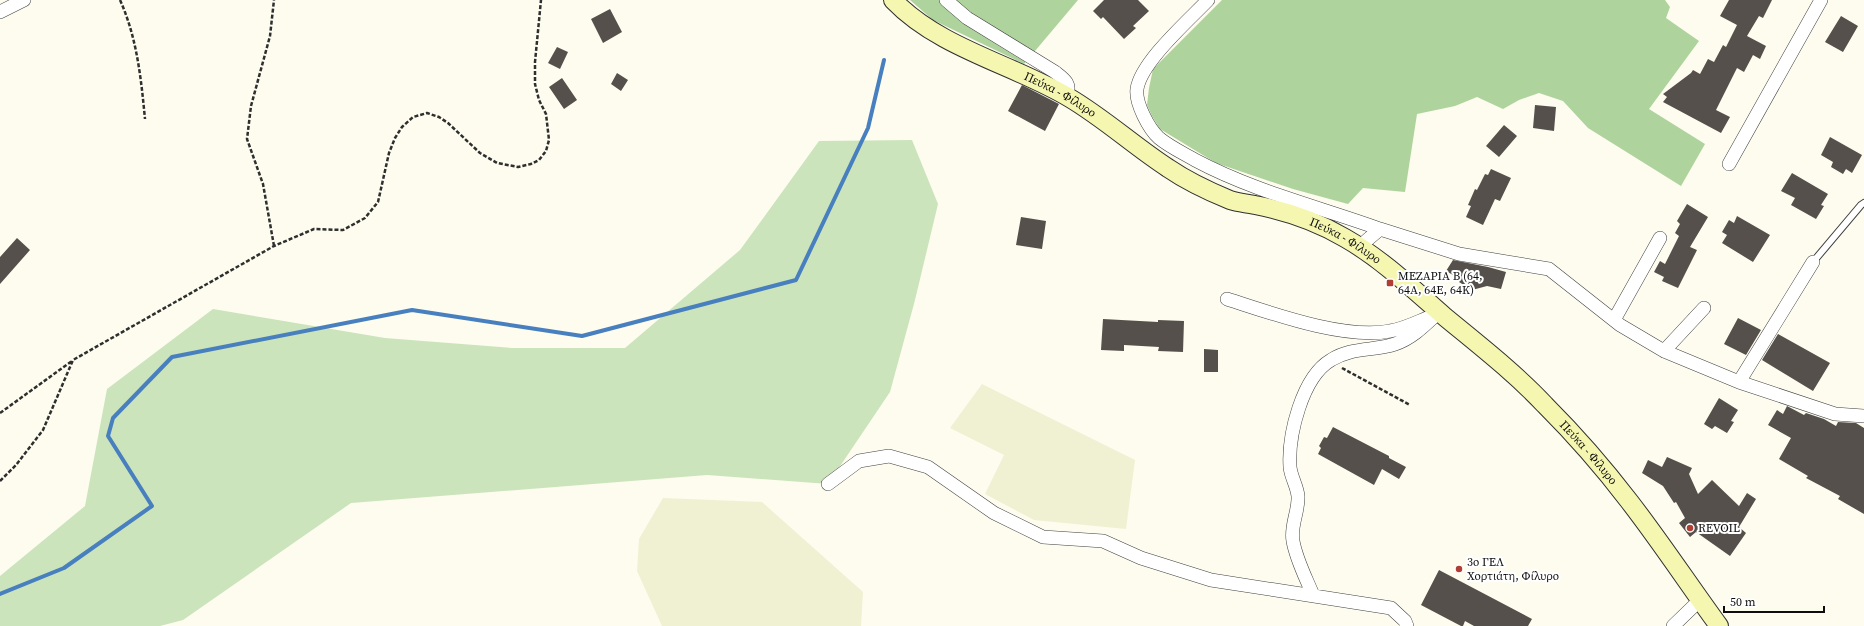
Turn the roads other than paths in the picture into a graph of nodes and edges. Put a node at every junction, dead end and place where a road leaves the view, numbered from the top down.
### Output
1 (24, 0) edge
2 (893, 0) edge
3 (946, 0) edge
4 (1208, 0) edge
5 (1821, 0) edge
6 (0, 12) edge
7 (1066, 96) junction
8 (1729, 164) dead end
9 (1864, 203) edge
10 (1380, 229) junction
11 (1660, 238) dead end
12 (1359, 247) junction
13 (1813, 262) joint
14 (1227, 299) dead end
15 (1704, 308) dead end
16 (1440, 312) junction
17 (1614, 320) junction
18 (1664, 352) junction
19 (1739, 382) junction
20 (1864, 416) edge
21 (828, 484) dead end
22 (1313, 595) junction
23 (1700, 600) junction
24 (1407, 626) edge
25 (1673, 626) edge
26 (1719, 626) edge

1 - 6 street
2 - 7 main road, Πεύκα - Φίλυρο
3 - 7 street
4 - 10 street
5 - 8 street
7 - 12 main road, Πεύκα - Φίλυρο
9 - 13 lane
10 - 12 street
10 - 17 street
11 - 17 street
12 - 16 main road, Πεύκα - Φίλυρο
13 - 19 street
14 - 16 street
15 - 18 street
16 - 22 street
16 - 23 main road, Πεύκα - Φίλυρο
17 - 18 street
18 - 19 street
19 - 20 street
21 - 22 street
22 - 24 street
23 - 25 street
23 - 26 main road, Πεύκα - Φίλυρο

